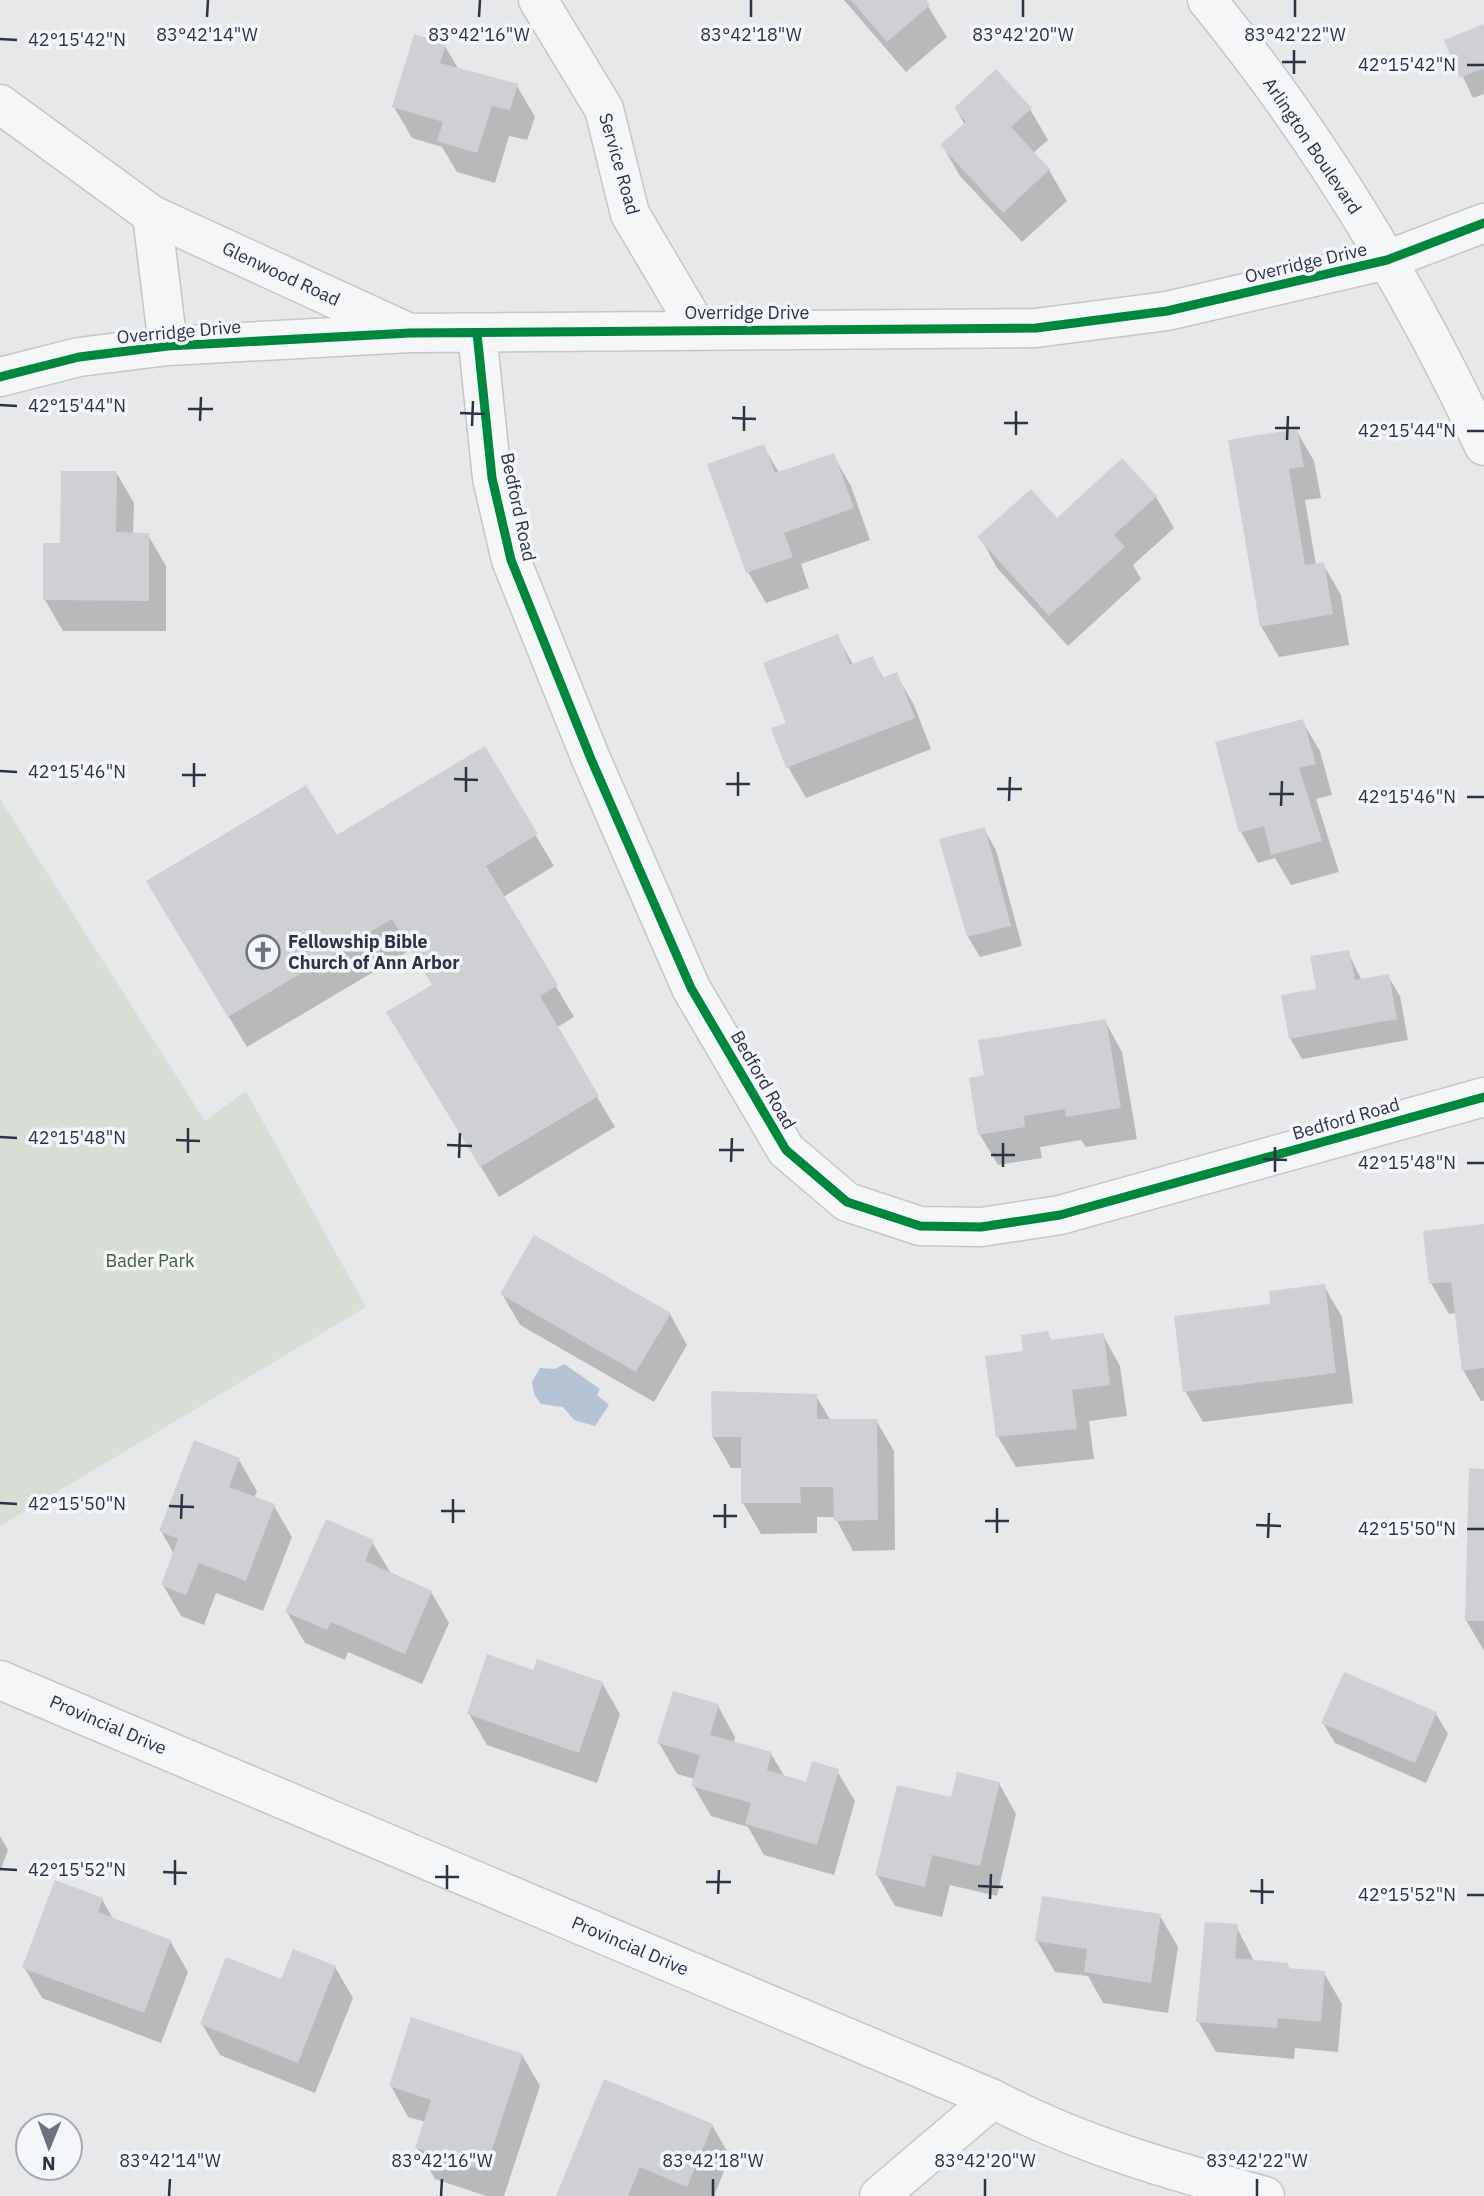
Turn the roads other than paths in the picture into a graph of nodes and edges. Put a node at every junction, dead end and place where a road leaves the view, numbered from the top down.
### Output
1 (538, 0) edge
2 (1207, 0) edge
3 (0, 104) edge
4 (152, 215) junction
5 (1484, 223) edge
6 (1387, 260) junction
7 (698, 329) junction
8 (477, 332) junction
9 (410, 333) junction
10 (167, 346) junction
11 (0, 377) edge
12 (1484, 446) edge
13 (1484, 1097) edge
14 (0, 1680) edge
15 (993, 2099) junction
16 (879, 2196) edge
17 (1265, 2196) edge

1 - 7 street, Service Road
2 - 6 street, Arlington Boulevard
3 - 4 street, Glenwood Road
4 - 9 street, Glenwood Road
4 - 10 street
5 - 6 street, Overridge Drive
6 - 7 street, Overridge Drive
6 - 12 street, Arlington Boulevard
7 - 8 street, Overridge Drive
8 - 9 street, Overridge Drive
8 - 13 street, Bedford Road
9 - 10 street, Overridge Drive
10 - 11 street, Overridge Drive
14 - 15 street, Provincial Drive
15 - 16 street
15 - 17 street, Provincial Drive

